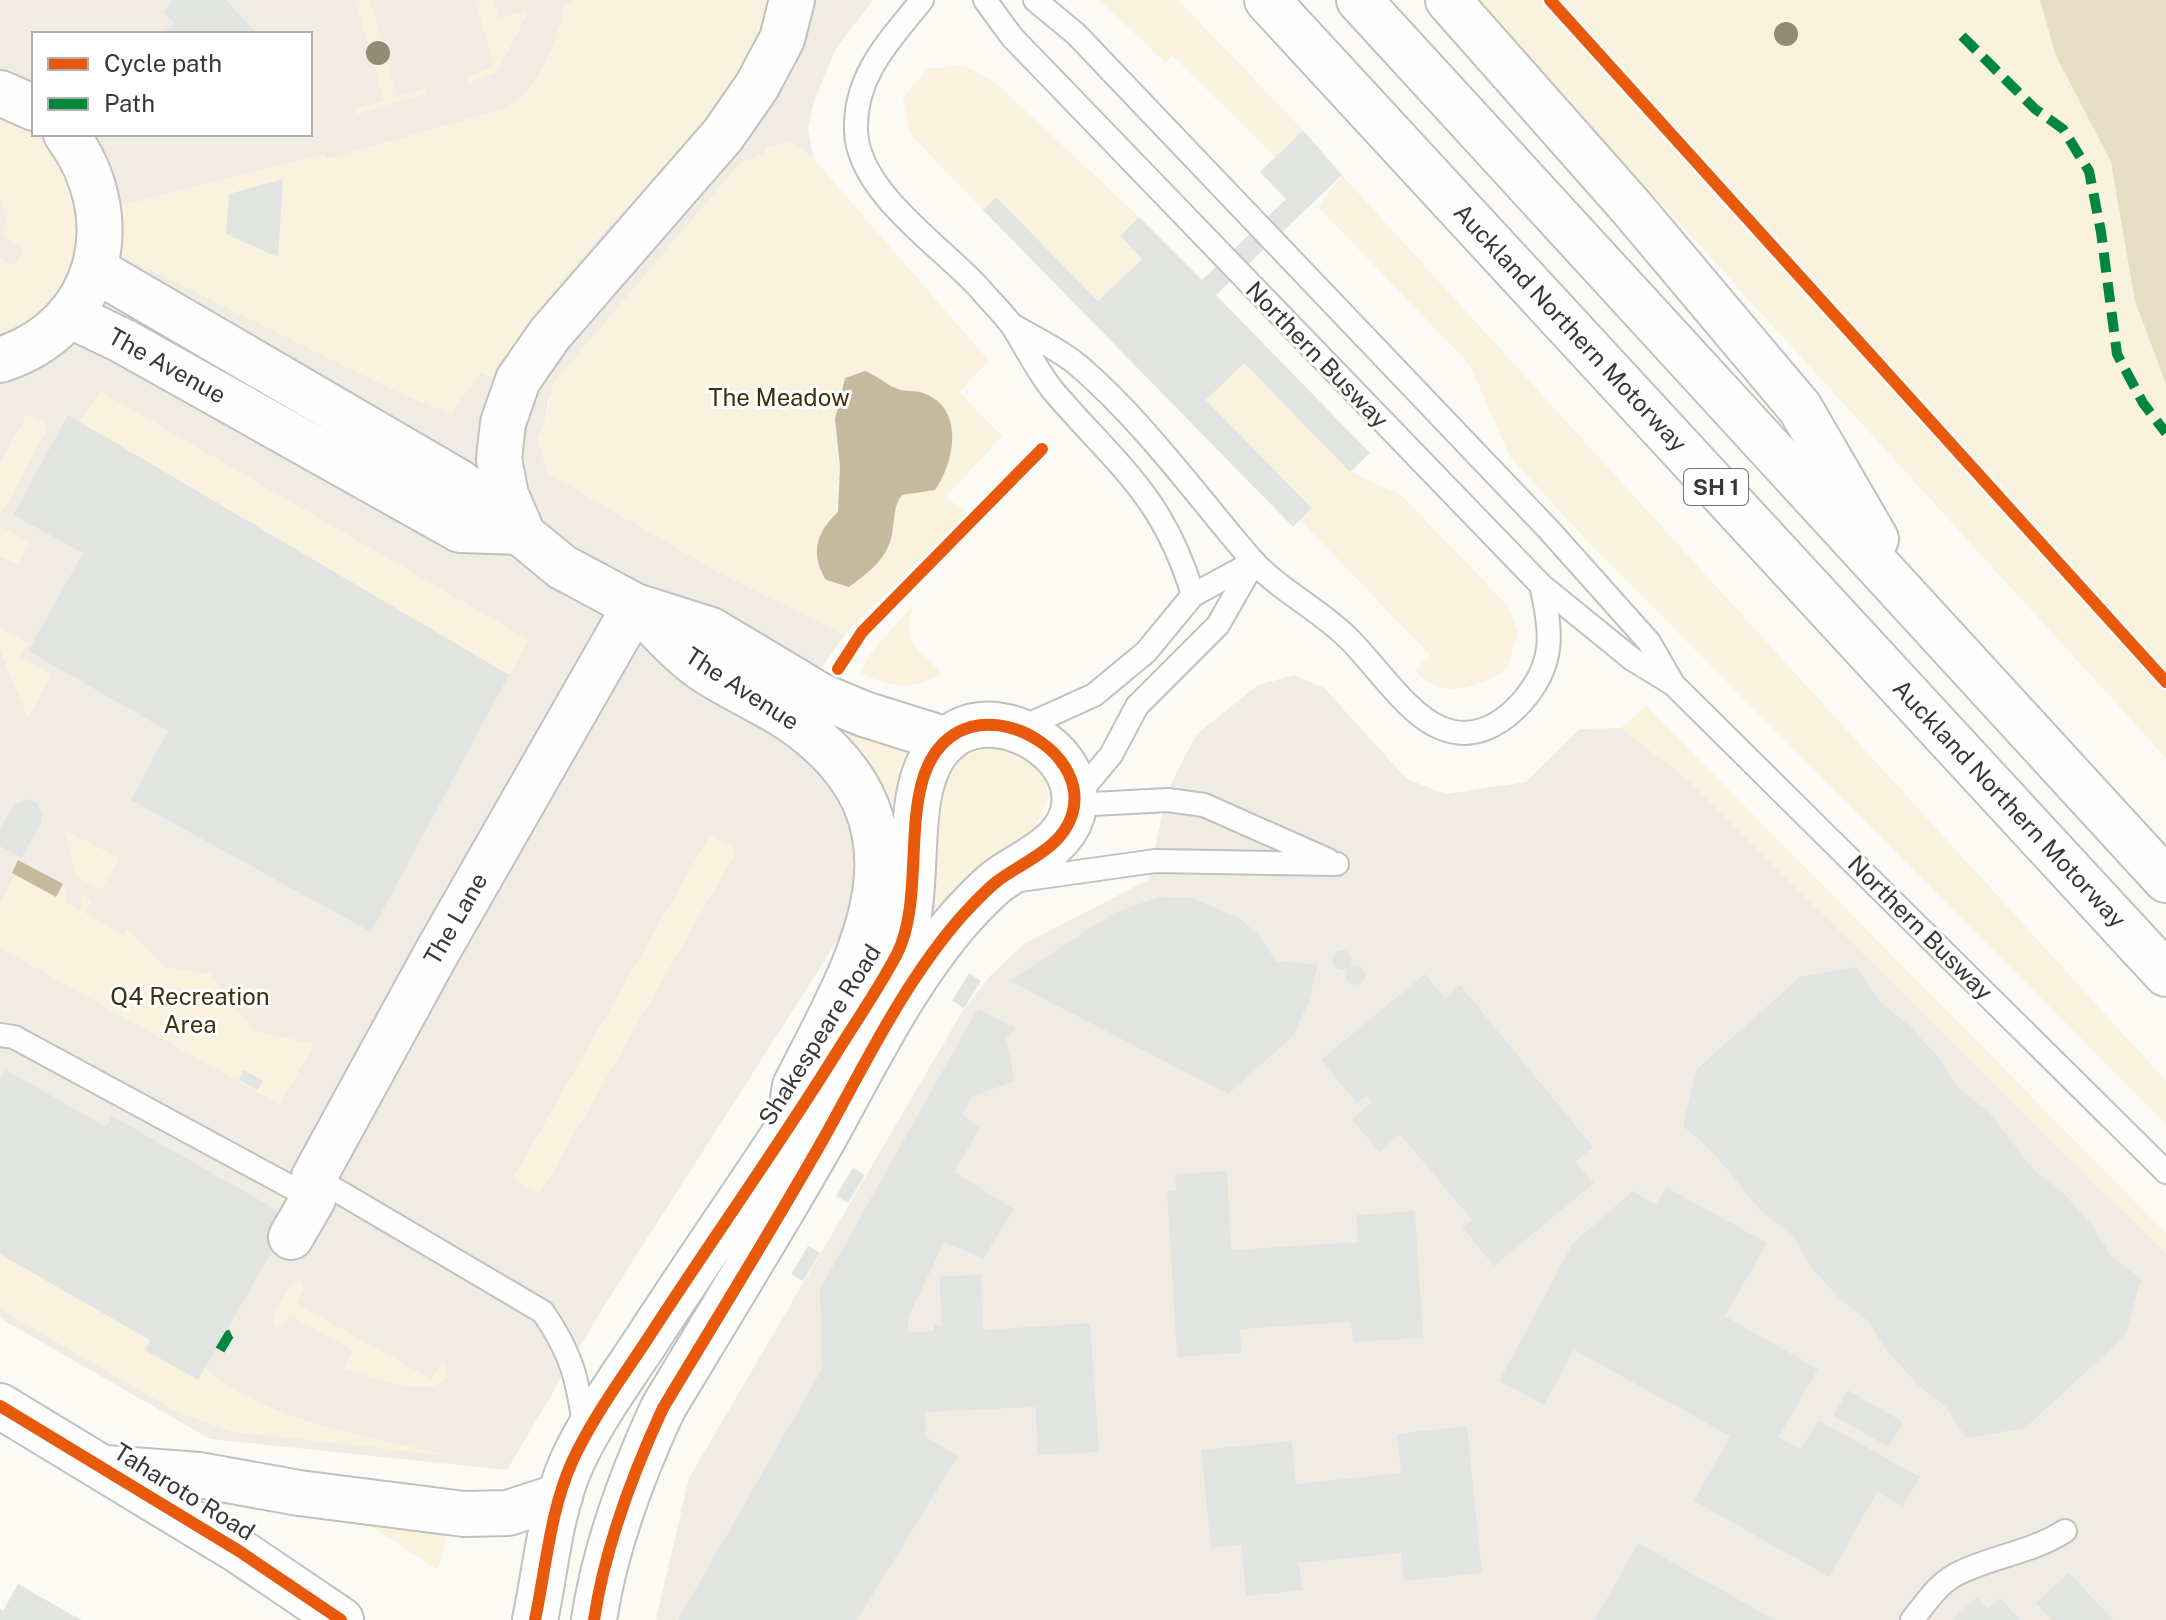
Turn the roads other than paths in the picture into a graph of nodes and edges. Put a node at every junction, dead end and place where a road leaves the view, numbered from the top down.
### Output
1 (792, 0) edge
2 (922, 0) edge
3 (985, 0) edge
4 (1035, 0) edge
5 (1267, 0) edge
6 (1359, 0) edge
7 (1448, 0) edge
8 (0, 93) edge
9 (32, 107) edge
10 (67, 136) edge
11 (94, 269) junction
12 (69, 315) junction
13 (1012, 325) junction
14 (0, 360) edge
15 (522, 532) junction
16 (1254, 562) junction
17 (1541, 585) junction
18 (1193, 595) junction
19 (635, 606) junction
20 (1917, 610) junction
21 (1673, 684) junction
22 (1019, 729) junction
23 (947, 740) junction
24 (1074, 801) junction
25 (2166, 880) edge
26 (993, 885) junction
27 (2166, 974) edge
28 (7, 1036) edge
29 (787, 1132) junction
30 (2166, 1172) edge
31 (314, 1188) junction
32 (291, 1237) dead end
33 (0, 1406) edge
34 (586, 1435) junction
35 (105, 1468) junction
36 (560, 1496) junction
37 (2065, 1531) dead end
38 (341, 1620) edge
39 (535, 1620) edge
40 (594, 1620) edge
41 (1912, 1620) edge

1 - 15 main road
2 - 13 lane
3 - 17 lane, Northern Busway
4 - 21 lane, Northern Busway
5 - 27 main road, Auckland Northern Motorway / SH 1
6 - 20 main road, SH 1
7 - 20 main road
8 - 9 main road
10 - 11 main road
11 - 12 main road
11 - 15 main road, The Avenue
12 - 14 main road
12 - 15 main road, The Avenue
13 - 16 lane
13 - 18 lane
15 - 19 main road, The Avenue
16 - 17 lane
16 - 18 lane
16 - 24 lane
17 - 21 lane, Northern Busway
18 - 22 lane
19 - 23 main road, The Avenue
19 - 29 main road, The Avenue
19 - 31 main road, The Lane
20 - 25 main road, SH 1
21 - 30 lane, Northern Busway
22 - 23 main road
22 - 24 main road
23 - 29 main road, Shakespeare Road
24 - 26 main road
24 - 26 lane
26 - 40 main road
28 - 31 lane
29 - 34 main road, Shakespeare Road
31 - 32 main road, The Lane
31 - 34 lane
33 - 35 main road, Taharoto Road
34 - 36 main road, Shakespeare Road
35 - 36 main road
35 - 38 main road, Taharoto Road
36 - 39 main road, Shakespeare Road
37 - 41 lane

